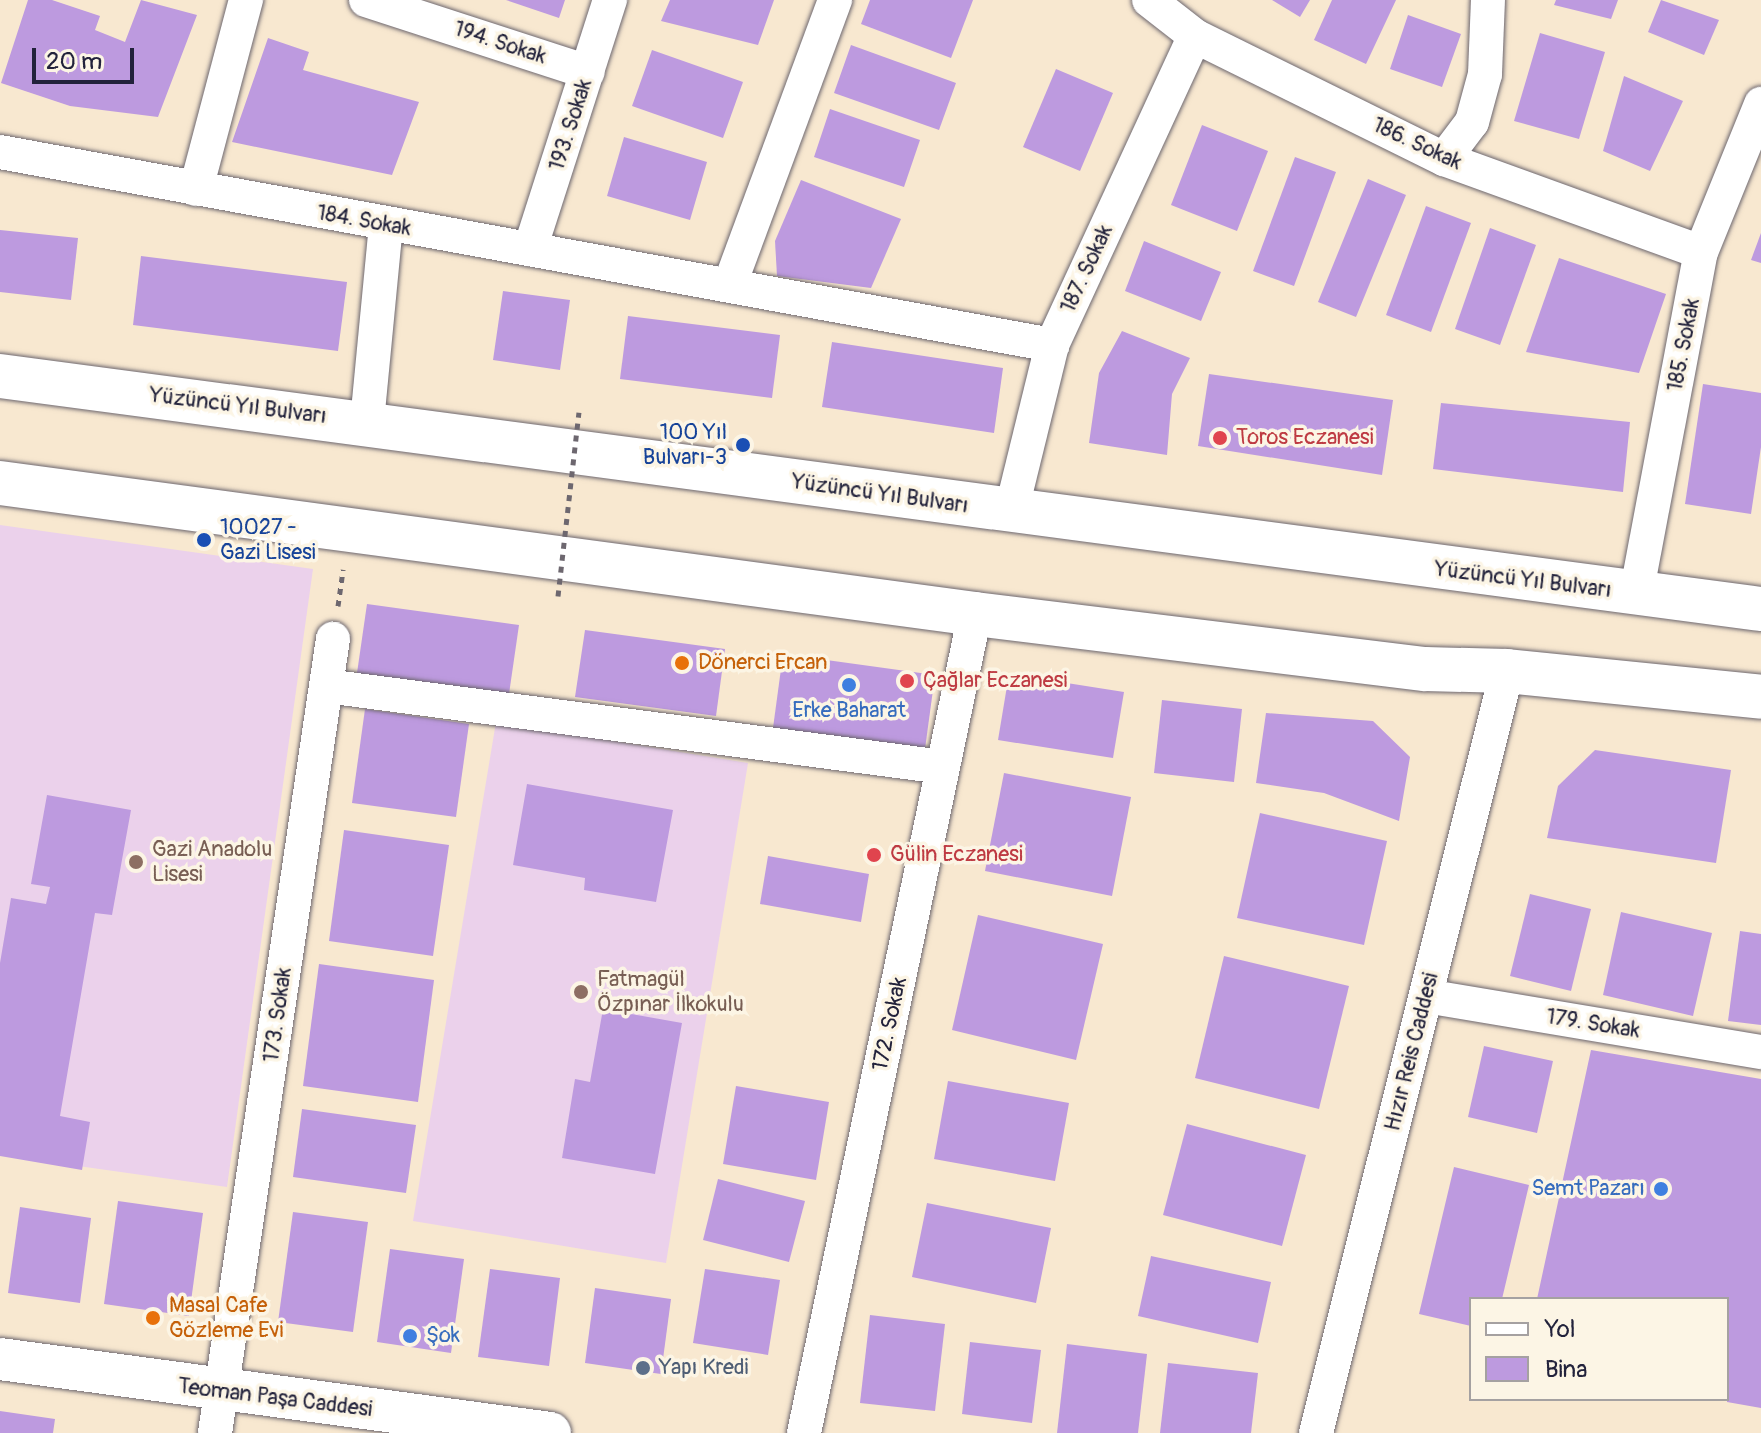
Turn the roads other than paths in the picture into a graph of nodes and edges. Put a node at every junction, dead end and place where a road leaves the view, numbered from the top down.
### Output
1 (246, 0) edge
2 (366, 0) edge
3 (610, 0) edge
4 (835, 0) edge
5 (1149, 0) edge
6 (1488, 0) edge
7 (1195, 36) junction
8 (588, 72) junction
9 (1761, 104) edge
10 (0, 152) edge
11 (1444, 159) junction
12 (196, 189) junction
13 (386, 225) junction
14 (530, 249) junction
15 (1701, 252) junction
16 (730, 284) junction
17 (1052, 345) junction
18 (0, 376) edge
19 (367, 422) junction
20 (0, 483) edge
21 (1011, 512) junction
22 (1636, 595) junction
23 (1761, 609) edge
24 (975, 614) junction
25 (333, 639) road end
26 (1507, 671) junction
27 (326, 686) junction
28 (1761, 697) edge
29 (943, 767) junction
30 (1426, 996) junction
31 (1761, 1052) edge
32 (0, 1359) edge
33 (223, 1392) junction
34 (215, 1433) edge
35 (550, 1433) edge
36 (804, 1433) edge
37 (1316, 1433) edge

1 - 12 street
2 - 8 street, 194. Sokak
3 - 8 street, 193. Sokak
4 - 16 street
5 - 7 street, 186. Sokak
6 - 11 street
7 - 11 street, 186. Sokak
7 - 17 street, 187. Sokak
8 - 14 street, 193. Sokak
9 - 15 street, 185. Sokak
10 - 12 street, 184. Sokak
11 - 15 street, 186. Sokak
12 - 13 street, 184. Sokak
13 - 14 street, 184. Sokak
13 - 19 street
14 - 16 street, 184. Sokak
15 - 22 street, 185. Sokak
16 - 17 street, 184. Sokak
17 - 21 street, 187. Sokak
18 - 19 main road, Yüzüncü Yıl Bulvarı
19 - 21 main road, Yüzüncü Yıl Bulvarı
20 - 24 main road
21 - 22 main road, Yüzüncü Yıl Bulvarı
22 - 23 main road, Yüzüncü Yıl Bulvarı
24 - 26 main road
24 - 29 street, 172. Sokak
25 - 27 street, 173. Sokak
26 - 28 main road
26 - 30 street, Hızır Reis Caddesi
27 - 29 street
27 - 33 street, 173. Sokak
29 - 36 street, 172. Sokak
30 - 31 street, 179. Sokak
30 - 37 street, Hızır Reis Caddesi
32 - 33 street, Teoman Paşa Caddesi
33 - 34 street, 173. Sokak
33 - 35 street, Teoman Paşa Caddesi

